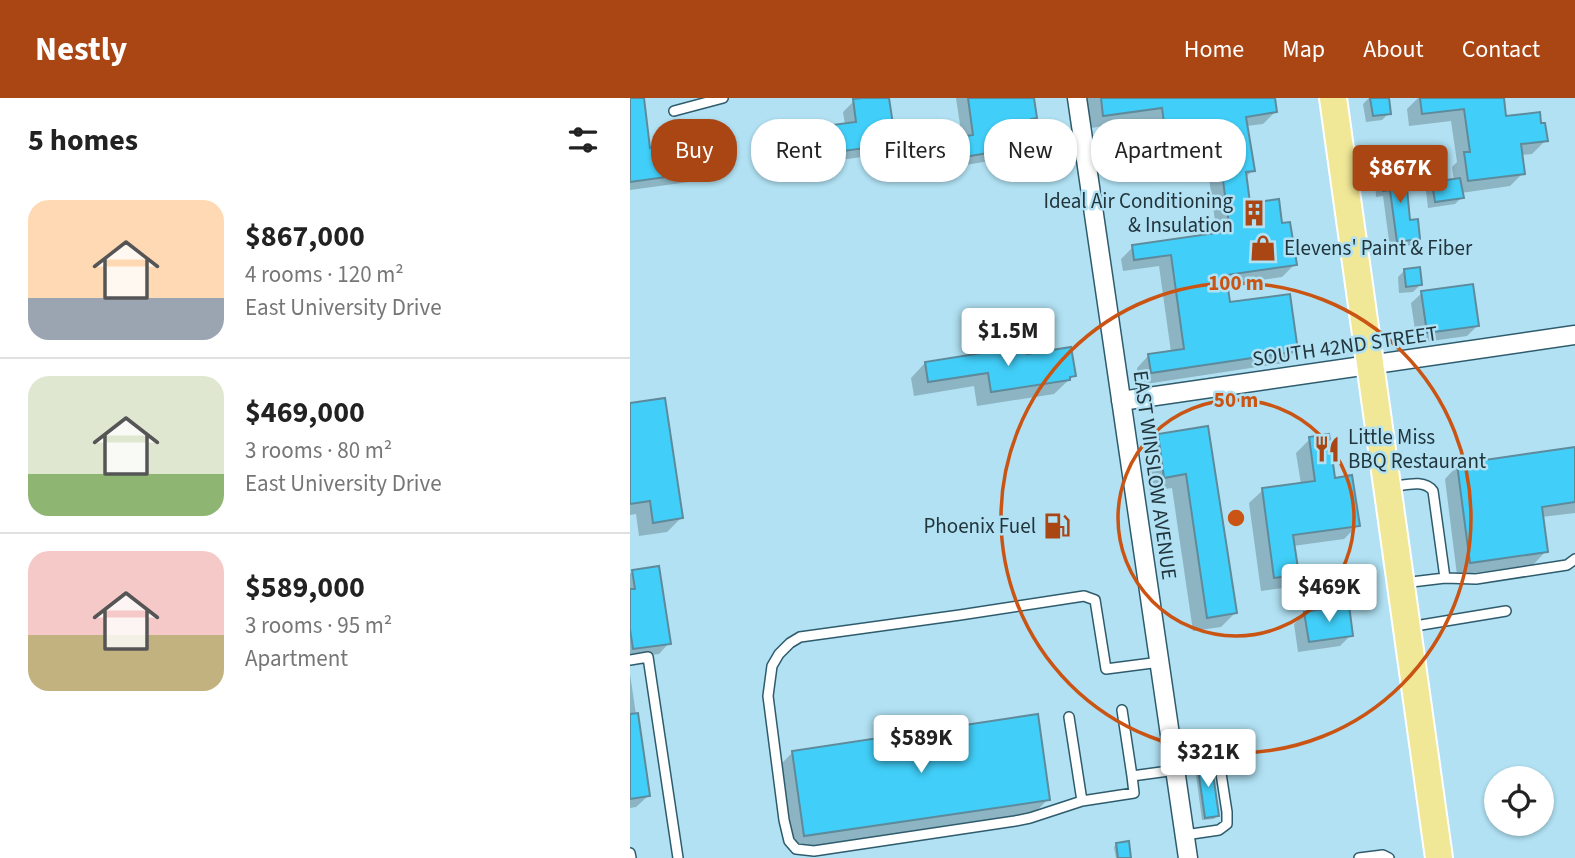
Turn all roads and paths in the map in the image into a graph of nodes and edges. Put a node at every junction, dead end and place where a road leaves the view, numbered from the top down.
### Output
1 (723, 98) edge
2 (1077, 98) edge
3 (1333, 98) edge
4 (674, 111) dead end
5 (1575, 335) edge
6 (1370, 365) junction
7 (1121, 401) junction
8 (1388, 488) junction
9 (1575, 559) edge
10 (1445, 578) junction
11 (1401, 583) junction
12 (1506, 611) dead end
13 (1407, 627) junction
14 (630, 660) edge
15 (1160, 662) junction
16 (1122, 710) dead end
17 (1069, 717) dead end
18 (1171, 739) junction
19 (1175, 770) junction
20 (1132, 776) junction
21 (1082, 801) junction
22 (1185, 835) junction
23 (678, 858) edge
24 (1188, 858) edge
25 (1359, 858) edge
26 (1389, 858) edge
27 (1432, 858) edge
28 (1439, 858) edge

1 - 4 lane
2 - 7 street, EAST WINSLOW AVENUE
3 - 6 main road
5 - 6 street, SOUTH 42ND STREET
6 - 7 street, SOUTH 42ND STREET
6 - 8 main road
7 - 15 street, EAST WINSLOW AVENUE
8 - 10 lane
8 - 11 main road
9 - 10 lane
10 - 11 lane
11 - 13 main road
12 - 13 lane
13 - 28 main road
14 - 23 lane
15 - 18 street, EAST WINSLOW AVENUE
15 - 21 lane
16 - 20 lane
17 - 21 lane
18 - 19 street, EAST WINSLOW AVENUE
18 - 22 lane
19 - 20 lane
19 - 22 street, EAST WINSLOW AVENUE
20 - 21 lane
22 - 24 street, EAST WINSLOW AVENUE
25 - 26 lane
27 - 28 lane

